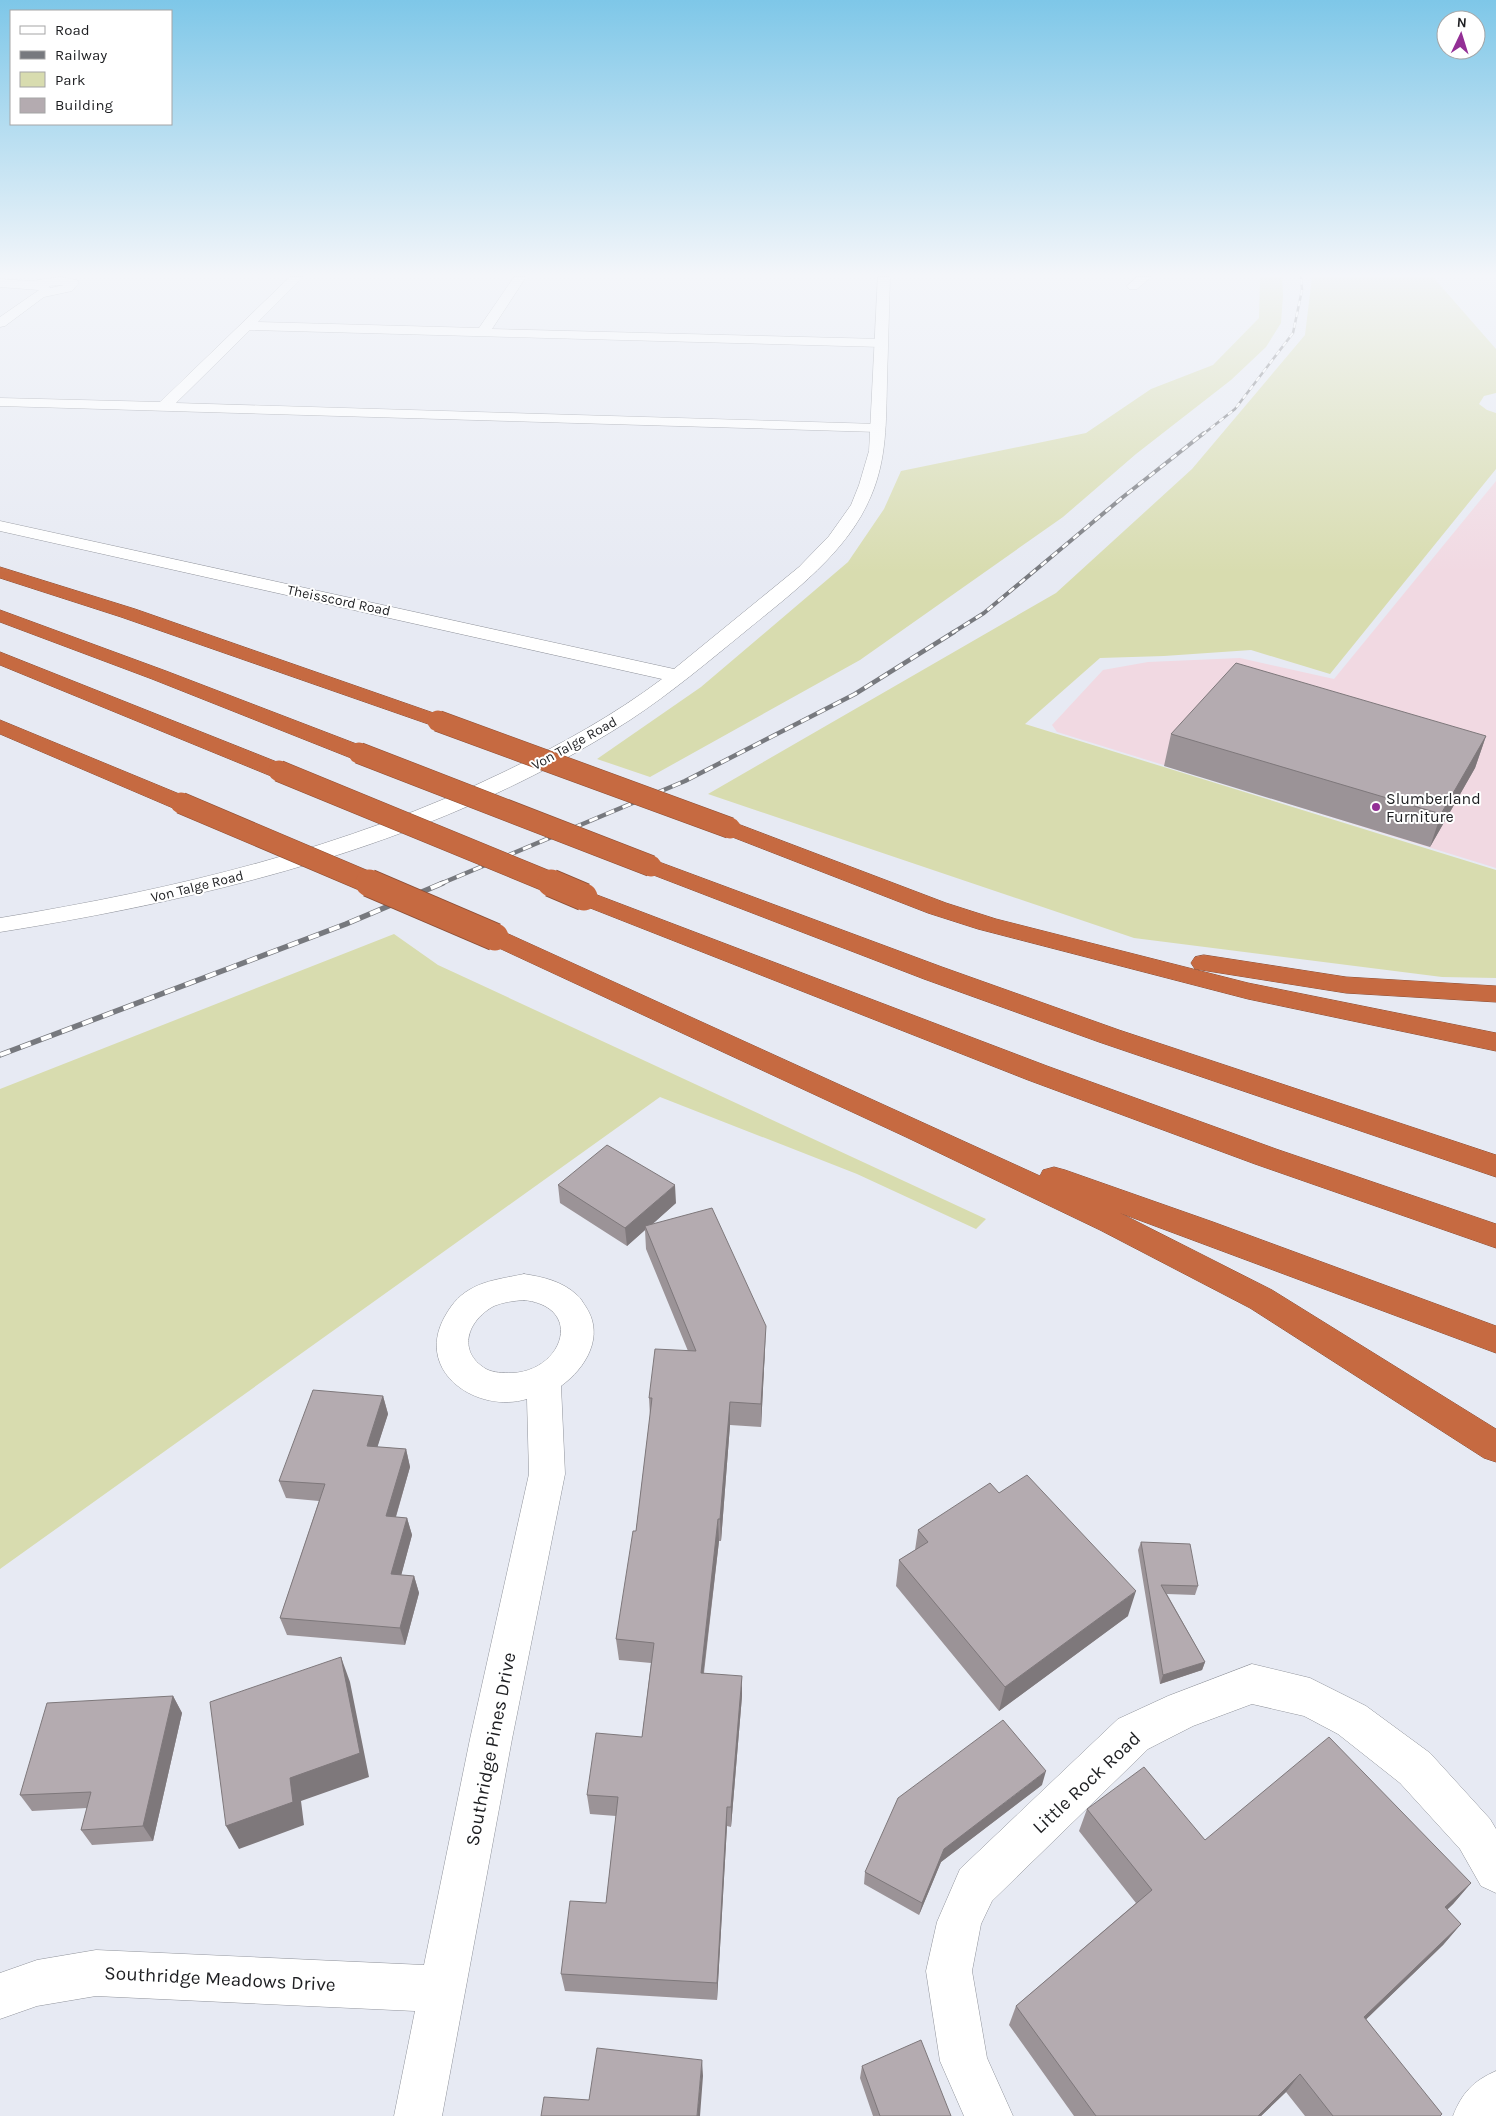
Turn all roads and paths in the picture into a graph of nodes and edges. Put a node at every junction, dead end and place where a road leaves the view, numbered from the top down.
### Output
1 (196, 376) edge
2 (880, 376) edge
3 (0, 402) edge
4 (164, 407) junction
5 (878, 428) junction
6 (0, 526) edge
7 (0, 572) edge
8 (0, 616) edge
9 (0, 658) edge
10 (677, 676) junction
11 (0, 726) edge
12 (987, 924) junction
13 (0, 925) edge
14 (1496, 994) edge
15 (1496, 1042) edge
16 (916, 1130) junction
17 (1496, 1166) edge
18 (1496, 1236) edge
19 (1496, 1340) edge
20 (544, 1381) dead end
21 (1496, 1447) edge
22 (1496, 1871) edge
23 (444, 1989) junction
24 (0, 1996) edge
25 (1496, 2095) edge
26 (418, 2116) edge
27 (989, 2116) edge
28 (1477, 2116) edge

1 - 4 street
2 - 5 street, Von Talge Road
3 - 4 street
4 - 5 street
5 - 10 street, Von Talge Road
6 - 10 street, Theisscord Road
7 - 12 highway, bridge
8 - 17 highway, bridge
9 - 18 highway, bridge
10 - 13 street, Von Talge Road
11 - 16 highway, bridge
12 - 14 highway
12 - 15 highway
16 - 19 highway
16 - 21 highway
20 - 23 street, Southridge Pines Drive
22 - 27 street, Little Rock Road
23 - 24 street, Southridge Meadows Drive
23 - 26 street, Southridge Pines Drive
25 - 28 street

